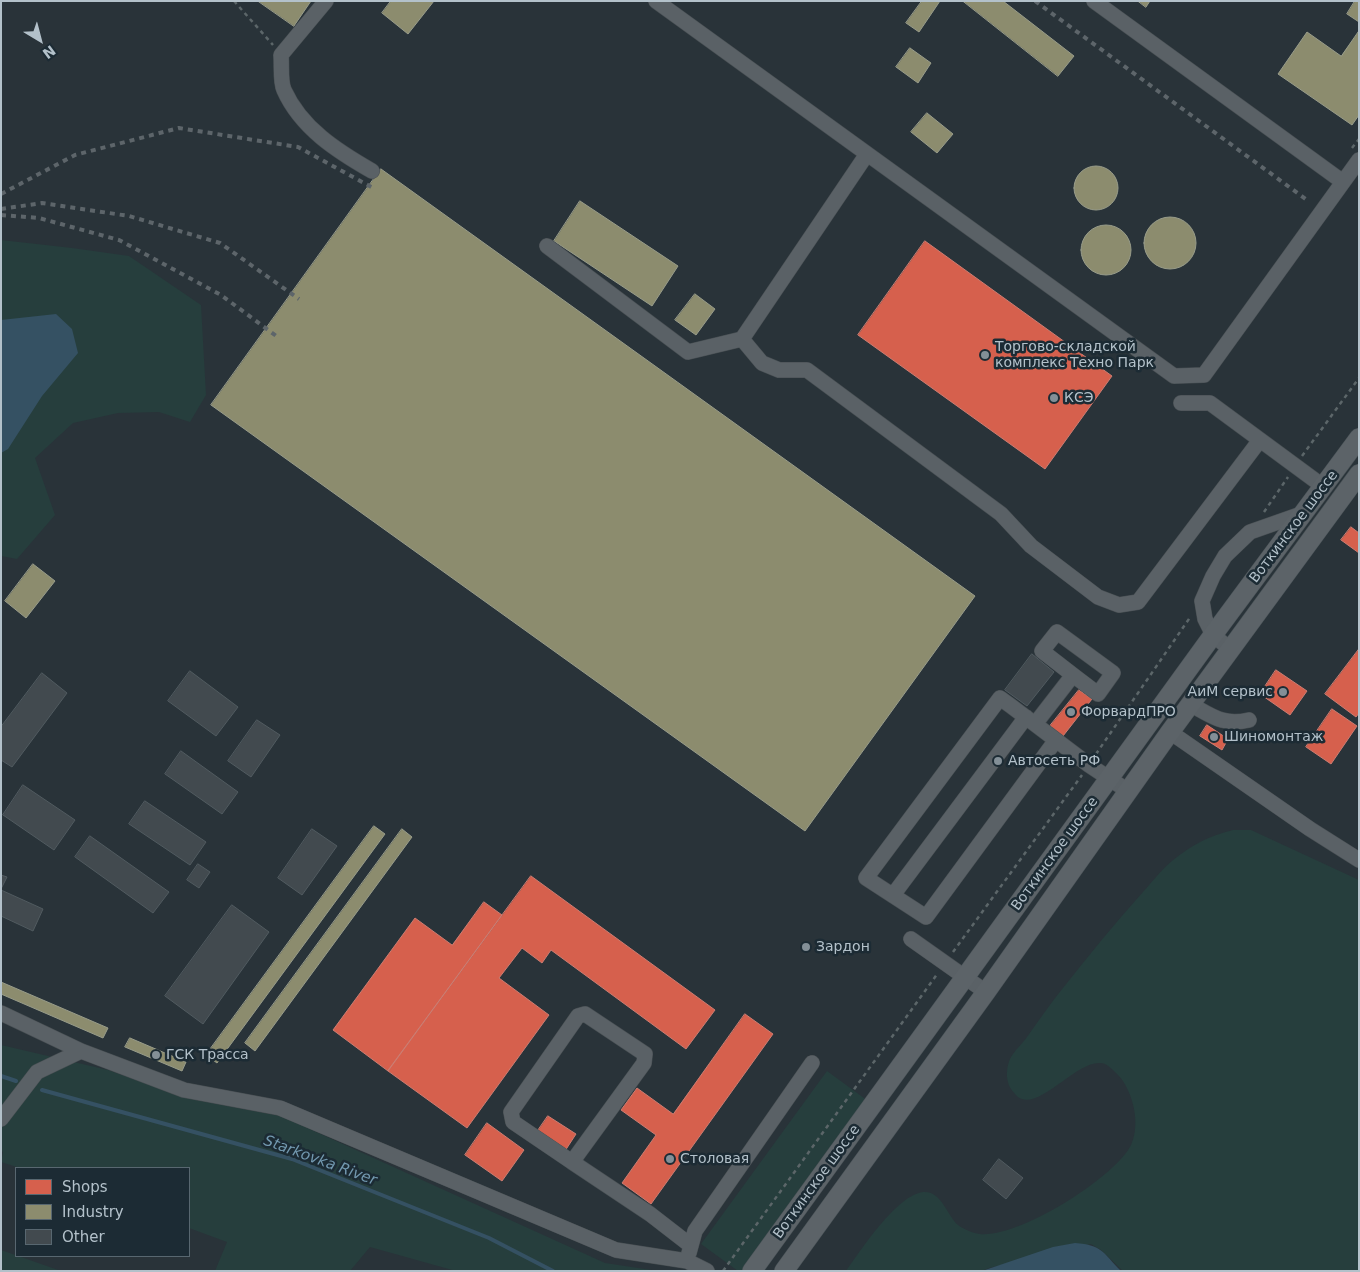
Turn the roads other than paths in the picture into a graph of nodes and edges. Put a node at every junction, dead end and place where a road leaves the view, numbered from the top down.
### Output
1 (326, 1) edge
2 (656, 1) edge
3 (1094, 1) edge
4 (867, 154) junction
5 (1359, 160) edge
6 (372, 171) dead end
7 (1343, 182) junction
8 (547, 246) dead end
9 (742, 340) junction
10 (1181, 403) dead end
11 (1359, 438) edge
12 (1260, 440) junction
13 (1359, 474) edge
14 (1324, 487) junction
15 (1304, 513) junction
16 (1214, 635) junction
17 (1230, 649) junction
18 (1073, 674) junction
19 (1190, 704) junction
20 (1249, 720) dead end
21 (1031, 721) junction
22 (1170, 732) junction
23 (1056, 740) junction
24 (1109, 778) junction
25 (1128, 791) junction
26 (1359, 860) edge
27 (893, 895) junction
28 (911, 939) dead end
29 (965, 977) junction
30 (986, 992) junction
31 (1, 1012) edge
32 (81, 1051) junction
33 (812, 1063) dead end
34 (1, 1120) edge
35 (572, 1162) junction
36 (690, 1245) junction
37 (687, 1262) junction
38 (707, 1271) edge
39 (752, 1271) edge
40 (784, 1271) edge

1 - 6 lane
2 - 4 lane
3 - 7 lane
4 - 7 lane
4 - 9 lane
5 - 7 lane
8 - 9 lane
9 - 12 lane
10 - 12 lane
11 - 14 main road, Воткинское шоссе
12 - 14 lane
13 - 17 main road, Воткинское шоссе
14 - 15 main road, Воткинское шоссе
15 - 16 main road, Воткинское шоссе
15 - 16 lane
16 - 17 lane
16 - 24 main road, Воткинское шоссе
17 - 19 main road, Воткинское шоссе
18 - 18 lane
18 - 21 lane
19 - 20 lane
19 - 22 main road, Воткинское шоссе
21 - 23 lane
21 - 27 lane
21 - 27 lane
22 - 25 main road, Воткинское шоссе
22 - 26 lane
23 - 24 lane
23 - 27 lane
24 - 25 lane
24 - 29 main road, Воткинское шоссе
25 - 30 main road, Воткинское шоссе
28 - 29 lane
29 - 30 lane
29 - 39 main road, Воткинское шоссе
30 - 40 main road, Воткинское шоссе
31 - 32 lane
32 - 34 lane
32 - 37 lane
33 - 36 lane
35 - 35 lane
35 - 36 lane
36 - 37 lane
37 - 38 lane

